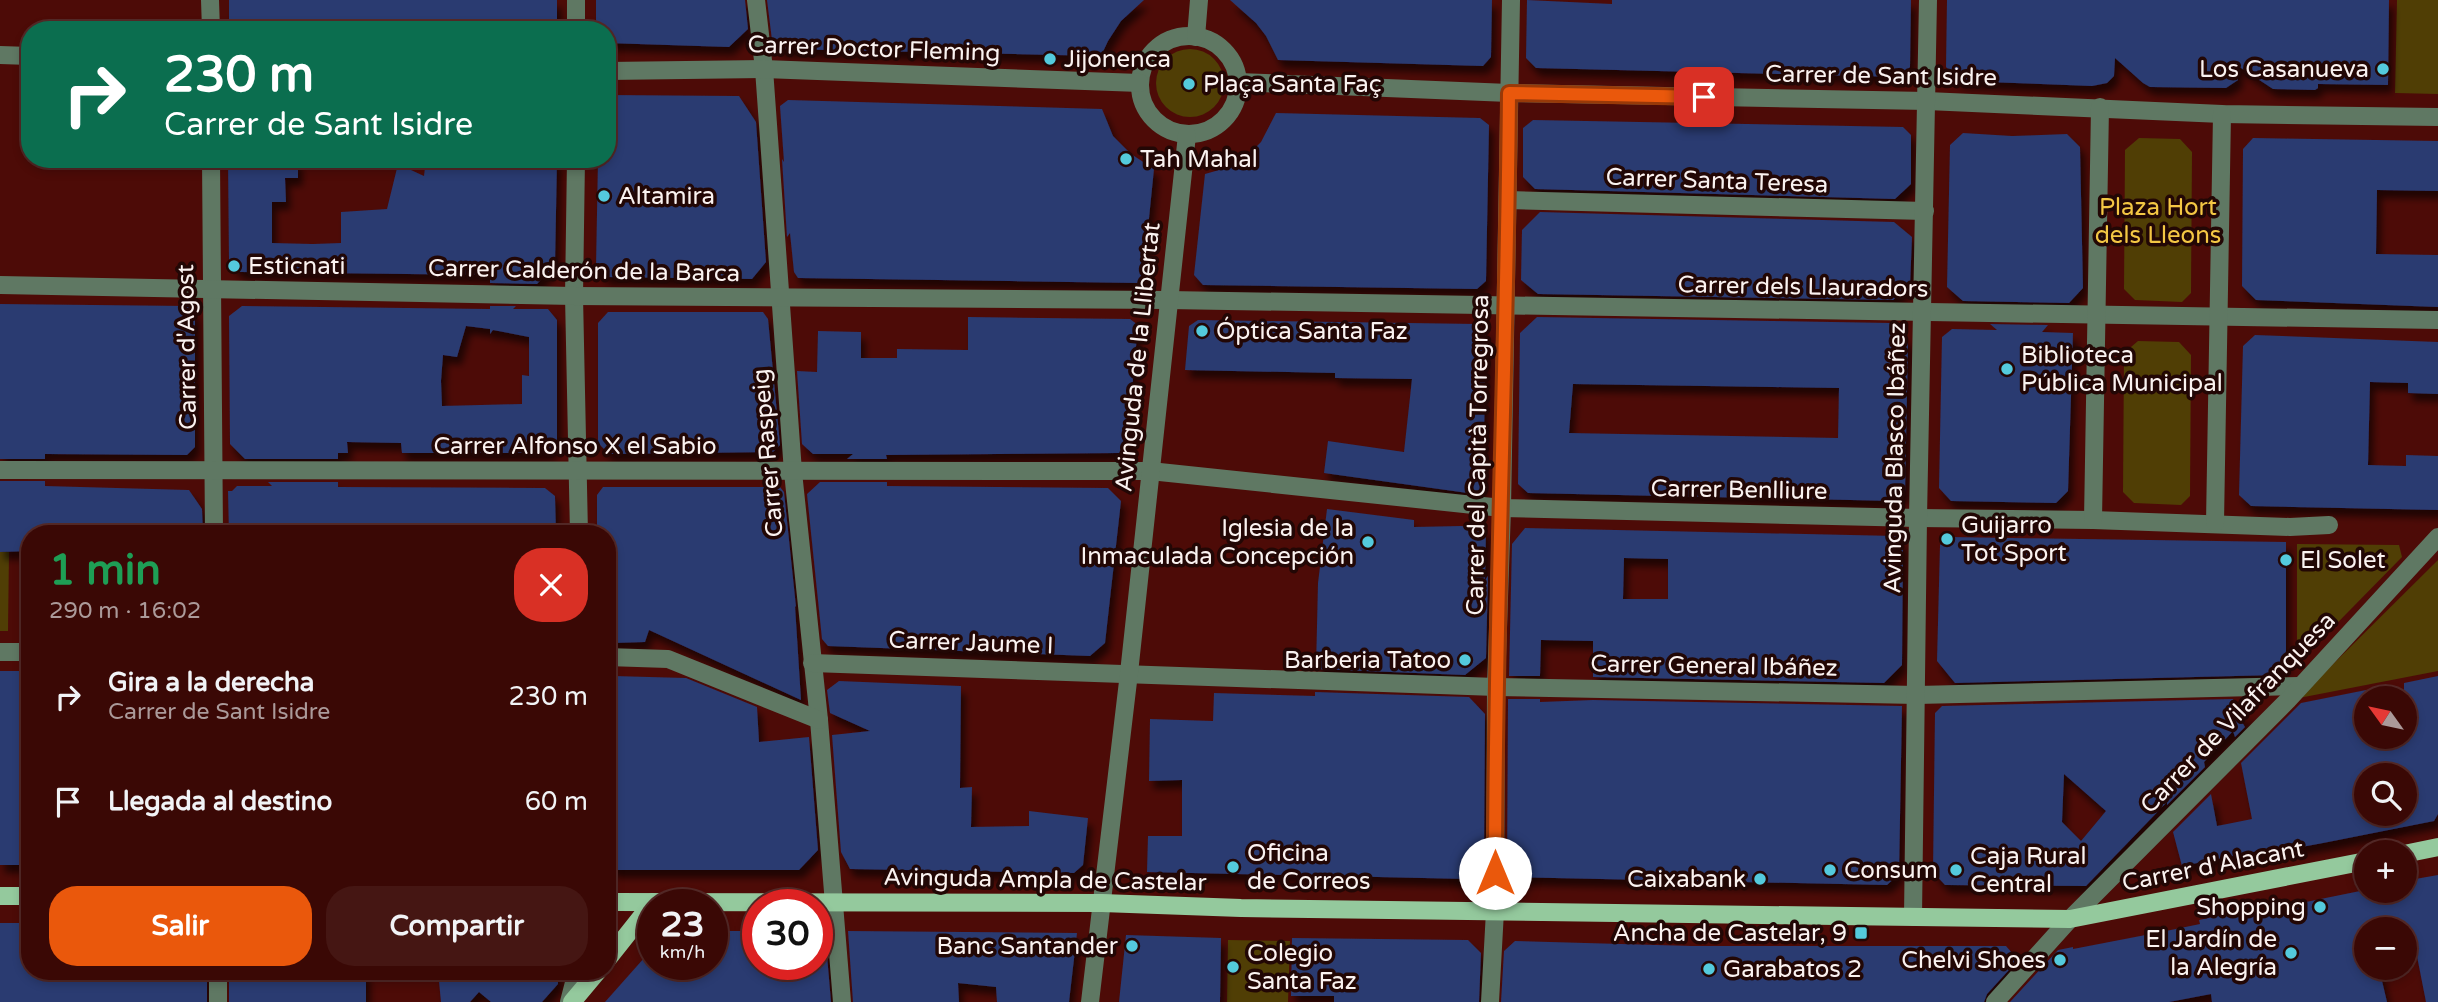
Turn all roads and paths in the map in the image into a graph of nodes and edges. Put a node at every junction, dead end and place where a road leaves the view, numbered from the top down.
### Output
1 (210, 0) edge
2 (576, 0) edge
3 (755, 0) edge
4 (1199, 0) edge
5 (1511, 0) edge
6 (1928, 0) edge
7 (211, 21) edge
8 (576, 21) edge
9 (1196, 37) junction
10 (0, 55) edge
11 (21, 56) edge
12 (764, 69) junction
13 (616, 71) edge
14 (1238, 82) junction
15 (1140, 83) junction
16 (1509, 93) junction
17 (1927, 101) junction
18 (2099, 107) junction
19 (2222, 114) junction
20 (2438, 117) edge
21 (1187, 135) junction
22 (211, 168) edge
23 (576, 168) edge
24 (1508, 200) junction
25 (1925, 211) junction
26 (0, 285) edge
27 (210, 288) junction
28 (575, 296) junction
29 (780, 298) junction
30 (1168, 300) junction
31 (1506, 306) junction
32 (1922, 314) junction
33 (2098, 314) junction
34 (2219, 318) junction
35 (2438, 320) edge
36 (577, 469) junction
37 (0, 470) edge
38 (213, 470) junction
39 (1150, 471) junction
40 (793, 472) junction
41 (1502, 508) junction
42 (1918, 518) junction
43 (2093, 520) junction
44 (2215, 523) junction
45 (214, 525) edge
46 (579, 525) edge
47 (2329, 525) dead end
48 (2438, 537) edge
49 (0, 652) edge
50 (21, 652) edge
51 (616, 657) edge
52 (812, 663) junction
53 (1129, 673) junction
54 (1496, 687) junction
55 (2299, 687) junction
56 (1917, 695) junction
57 (819, 720) junction
58 (2438, 847) edge
59 (2417, 851) edge
60 (2354, 863) edge
61 (0, 896) edge
62 (21, 896) edge
63 (616, 902) edge
64 (637, 902) edge
65 (728, 902) edge
66 (834, 902) junction
67 (1102, 903) junction
68 (1495, 911) junction
69 (1913, 917) junction
70 (2070, 919) junction
71 (637, 922) edge
72 (616, 949) edge
73 (218, 980) edge
74 (575, 980) edge
75 (590, 980) edge
76 (218, 1002) edge
77 (571, 1002) edge
78 (842, 1002) edge
79 (1090, 1002) edge
80 (1490, 1002) edge
81 (1995, 1002) edge

1 - 7 street
2 - 8 street
3 - 12 street, Carrer Raspeig
4 - 9 street
5 - 16 street, Carrer del Capità Torregrosa
6 - 17 street, Avinguda Blasco Ibáñez
9 - 14 street
9 - 15 street
10 - 11 street
12 - 13 street, Carrer Doctor Fleming
12 - 15 street, Carrer Doctor Fleming
12 - 29 street, Carrer Raspeig
14 - 16 street, Carrer de Sant Isidre
14 - 21 street
15 - 21 street
16 - 17 street, Carrer de Sant Isidre
16 - 24 street, Carrer del Capità Torregrosa
17 - 18 street, Carrer de Sant Isidre
17 - 25 street, Avinguda Blasco Ibáñez
18 - 19 street, Carrer de Sant Isidre
18 - 33 street
19 - 20 street, Carrer de Sant Isidre
19 - 34 street
21 - 30 street, Avinguda de la Llibertat
22 - 27 street, Carrer d'Agost
23 - 28 street
24 - 25 street, Carrer Santa Teresa
24 - 31 street, Carrer del Capità Torregrosa
25 - 32 street, Avinguda Blasco Ibáñez
26 - 27 street, Carrer Calderón de la Barca
27 - 28 street, Carrer Calderón de la Barca
27 - 38 street, Carrer d'Agost
28 - 29 street, Carrer Calderón de la Barca
28 - 36 street
29 - 30 street, Carrer Calderón de la Barca
29 - 40 street, Carrer Raspeig
30 - 31 street, Carrer dels Llauradors
30 - 39 street, Avinguda de la Llibertat
31 - 32 street, Carrer dels Llauradors
31 - 41 street, Carrer del Capità Torregrosa
32 - 33 street, Carrer dels Llauradors
32 - 42 street, Avinguda Blasco Ibáñez
33 - 34 street, Carrer dels Llauradors
33 - 43 street
34 - 35 street, Carrer dels Llauradors
34 - 44 street
36 - 38 street, Carrer Alfonso X el Sabio
36 - 40 street, Carrer Alfonso X el Sabio
36 - 46 street
37 - 38 street, Carrer Alfonso X el Sabio
38 - 45 street, Carrer d'Agost
39 - 40 street, Carrer Alfonso X el Sabio
39 - 41 street, Carrer Benlliure
39 - 53 street, Avinguda de la Llibertat
40 - 52 street, Carrer Raspeig
41 - 42 street, Carrer Benlliure
41 - 54 street, Carrer del Capità Torregrosa
42 - 43 street, Carrer Benlliure
42 - 56 street, Avinguda Blasco Ibáñez
43 - 44 street, Carrer Benlliure
44 - 47 street, Carrer Benlliure
48 - 55 street, Carrer de Vilafranquesa
49 - 50 street
51 - 57 street
52 - 53 street, Carrer Jaume I
52 - 57 street, Carrer Raspeig
53 - 54 street, Carrer General Ibáñez
53 - 67 street, Avinguda de la Llibertat
54 - 56 street, Carrer General Ibáñez
54 - 68 street, Carrer del Capità Torregrosa
55 - 56 street, Carrer General Ibáñez
55 - 70 street, Carrer de Vilafranquesa
56 - 69 street, Avinguda Blasco Ibáñez
57 - 66 street, Carrer Raspeig
58 - 59 main road
60 - 70 main road, Carrer d'Alacant
61 - 62 main road
63 - 64 main road, Avinguda Ampla de Castelar
65 - 66 main road, Avinguda Ampla de Castelar
66 - 67 main road, Avinguda Ampla de Castelar
66 - 78 street, Carrer Raspeig
67 - 68 main road, Avinguda Ampla de Castelar
67 - 79 street, Avinguda de la Llibertat
68 - 69 main road, Avinguda Ampla de Castelar
68 - 80 street, Carrer del Capità Torregrosa
69 - 70 main road, Avinguda Ampla de Castelar
70 - 81 street, Carrer de Vilafranquesa
71 - 72 main road
73 - 76 street
74 - 77 street
75 - 77 main road

